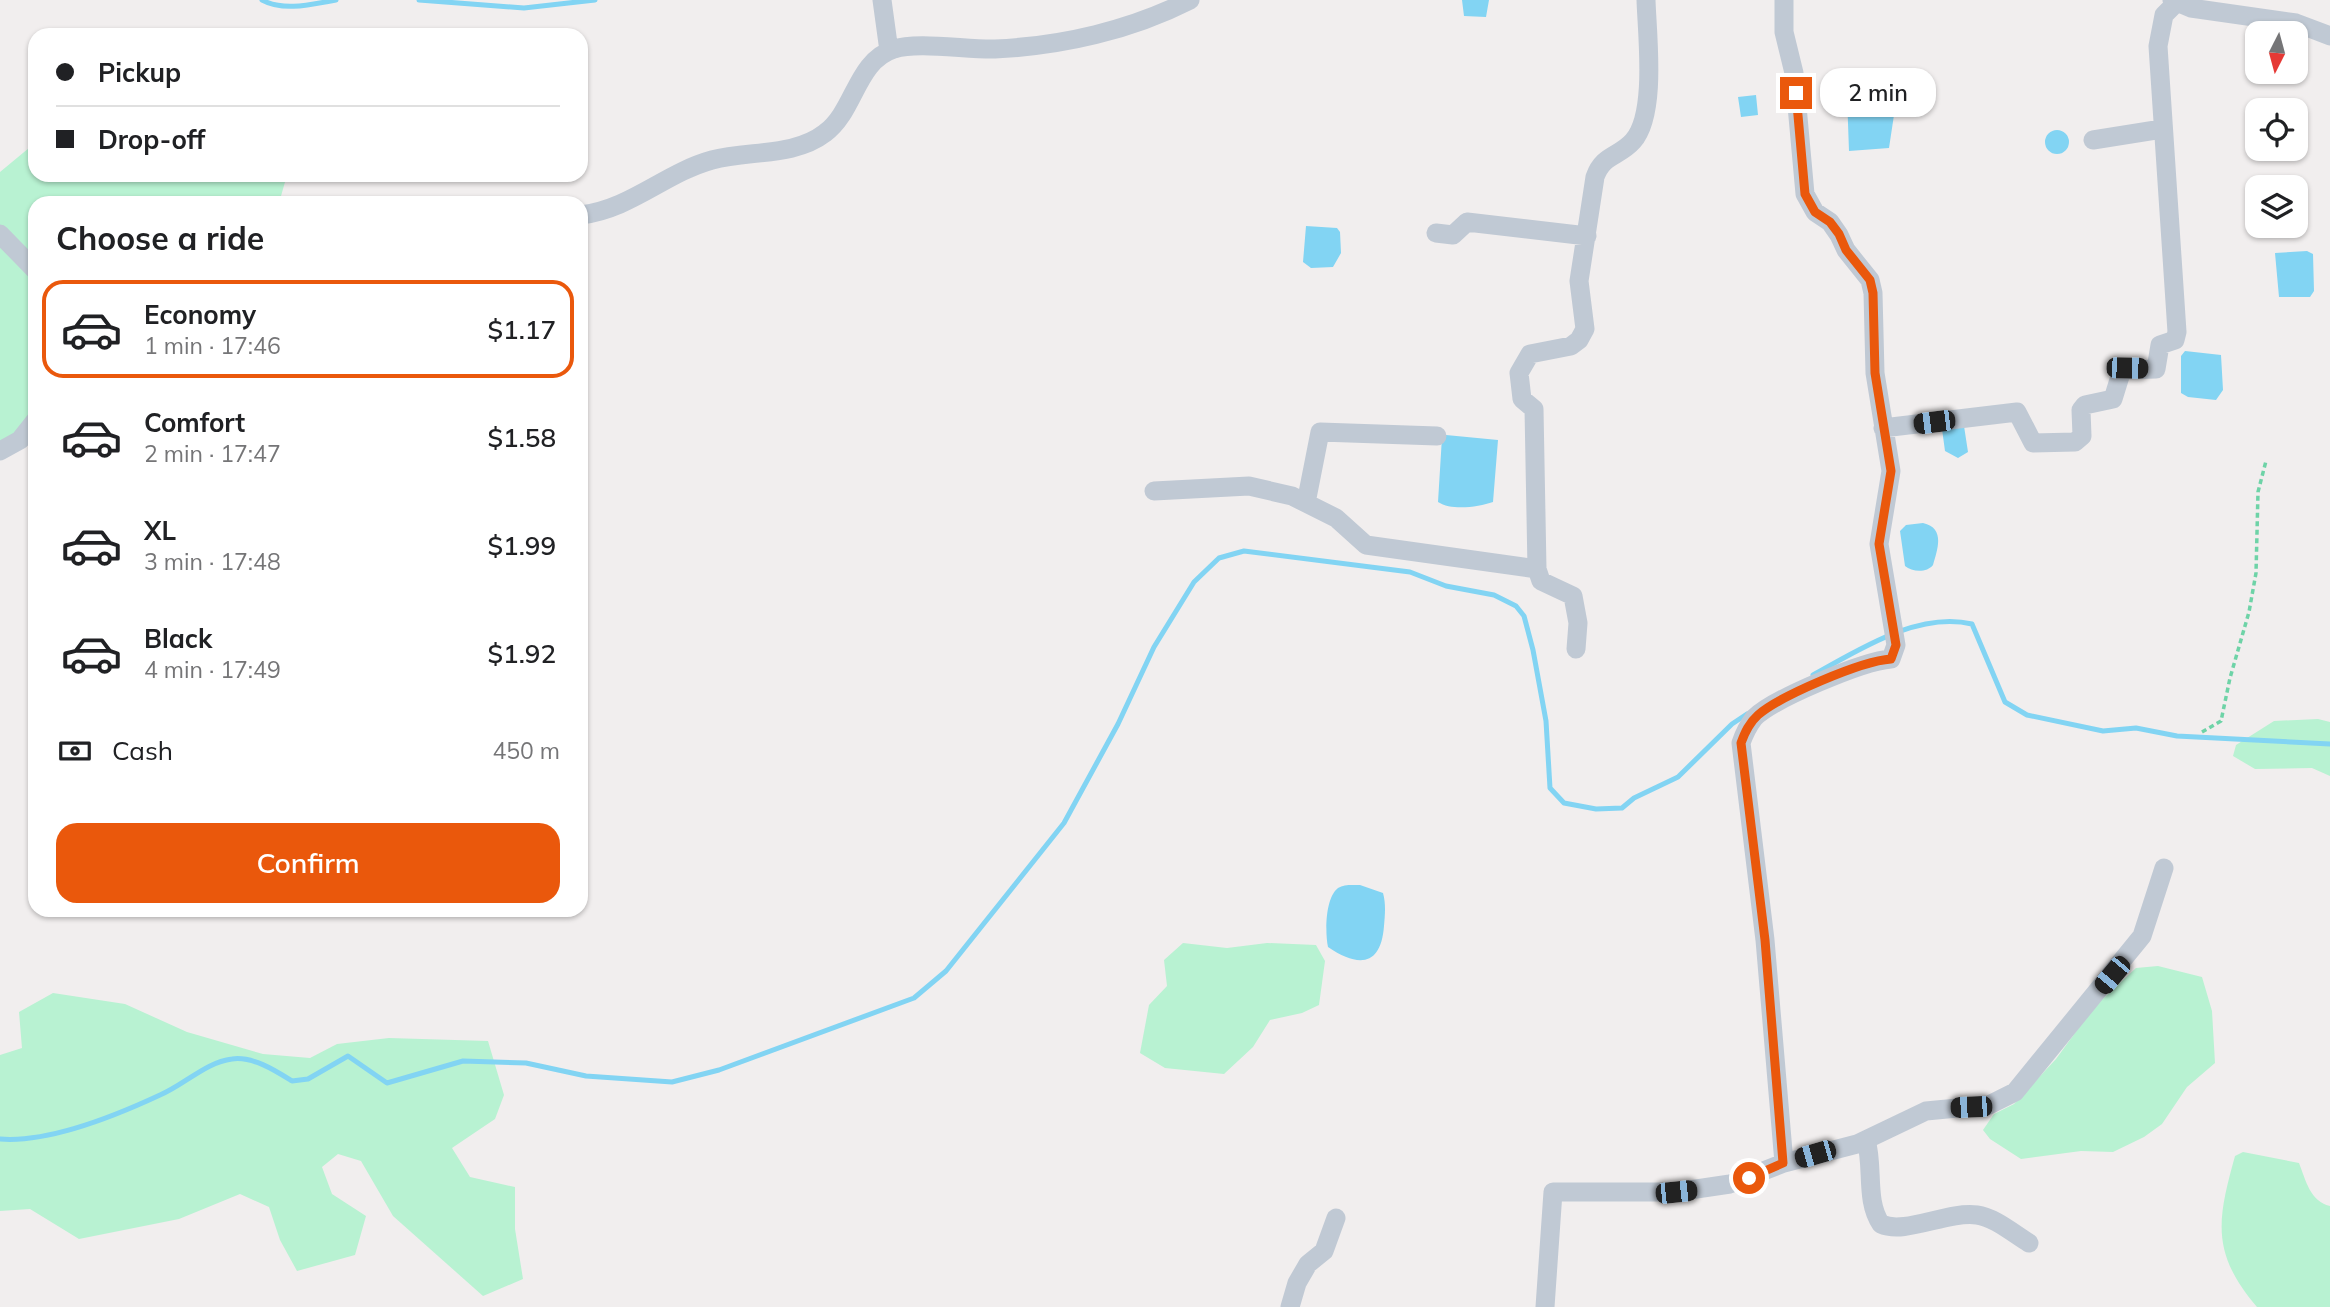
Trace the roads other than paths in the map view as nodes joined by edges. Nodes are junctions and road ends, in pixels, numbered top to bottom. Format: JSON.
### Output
{"nodes":[{"id":1,"x":882,"y":0,"type":"edge"},
{"id":2,"x":1646,"y":0,"type":"edge"},
{"id":3,"x":1784,"y":0,"type":"edge"},
{"id":4,"x":1180,"y":2,"type":"edge"},
{"id":5,"x":2174,"y":2,"type":"edge"},
{"id":6,"x":2330,"y":36,"type":"edge"},
{"id":7,"x":889,"y":51,"type":"junction"},
{"id":8,"x":2162,"y":130,"type":"junction"},
{"id":9,"x":2093,"y":140,"type":"dead end"},
{"id":10,"x":588,"y":213,"type":"edge"},
{"id":11,"x":1437,"y":233,"type":"dead end"},
{"id":12,"x":0,"y":234,"type":"edge"},
{"id":13,"x":1587,"y":236,"type":"junction"},
{"id":14,"x":28,"y":263,"type":"edge"},
{"id":15,"x":1883,"y":428,"type":"junction"},
{"id":16,"x":28,"y":430,"type":"edge"},
{"id":17,"x":1437,"y":436,"type":"dead end"},
{"id":18,"x":0,"y":451,"type":"edge"},
{"id":19,"x":1154,"y":491,"type":"dead end"},
{"id":20,"x":1306,"y":503,"type":"junction"},
{"id":21,"x":1537,"y":569,"type":"junction"},
{"id":22,"x":1576,"y":649,"type":"dead end"},
{"id":23,"x":2164,"y":868,"type":"dead end"},
{"id":24,"x":1866,"y":1140,"type":"junction"},
{"id":25,"x":1783,"y":1163,"type":"junction"},
{"id":26,"x":1336,"y":1218,"type":"dead end"},
{"id":27,"x":2029,"y":1243,"type":"dead end"},
{"id":28,"x":1290,"y":1307,"type":"edge"},
{"id":29,"x":1545,"y":1307,"type":"edge"}],
"edges":[{"from":1,"to":7,"type":"street"},
{"from":2,"to":13,"type":"street"},
{"from":3,"to":15,"type":"street"},
{"from":4,"to":7,"type":"street"},
{"from":5,"to":6,"type":"street"},
{"from":5,"to":8,"type":"street"},
{"from":7,"to":10,"type":"street"},
{"from":8,"to":9,"type":"street"},
{"from":8,"to":15,"type":"street"},
{"from":11,"to":13,"type":"street"},
{"from":12,"to":14,"type":"street"},
{"from":13,"to":21,"type":"street"},
{"from":15,"to":25,"type":"street"},
{"from":16,"to":18,"type":"street"},
{"from":17,"to":20,"type":"street"},
{"from":19,"to":20,"type":"street"},
{"from":20,"to":21,"type":"street"},
{"from":21,"to":22,"type":"street"},
{"from":23,"to":24,"type":"street"},
{"from":24,"to":25,"type":"street"},
{"from":24,"to":27,"type":"street"},
{"from":25,"to":29,"type":"street"},
{"from":26,"to":28,"type":"street"}]}
